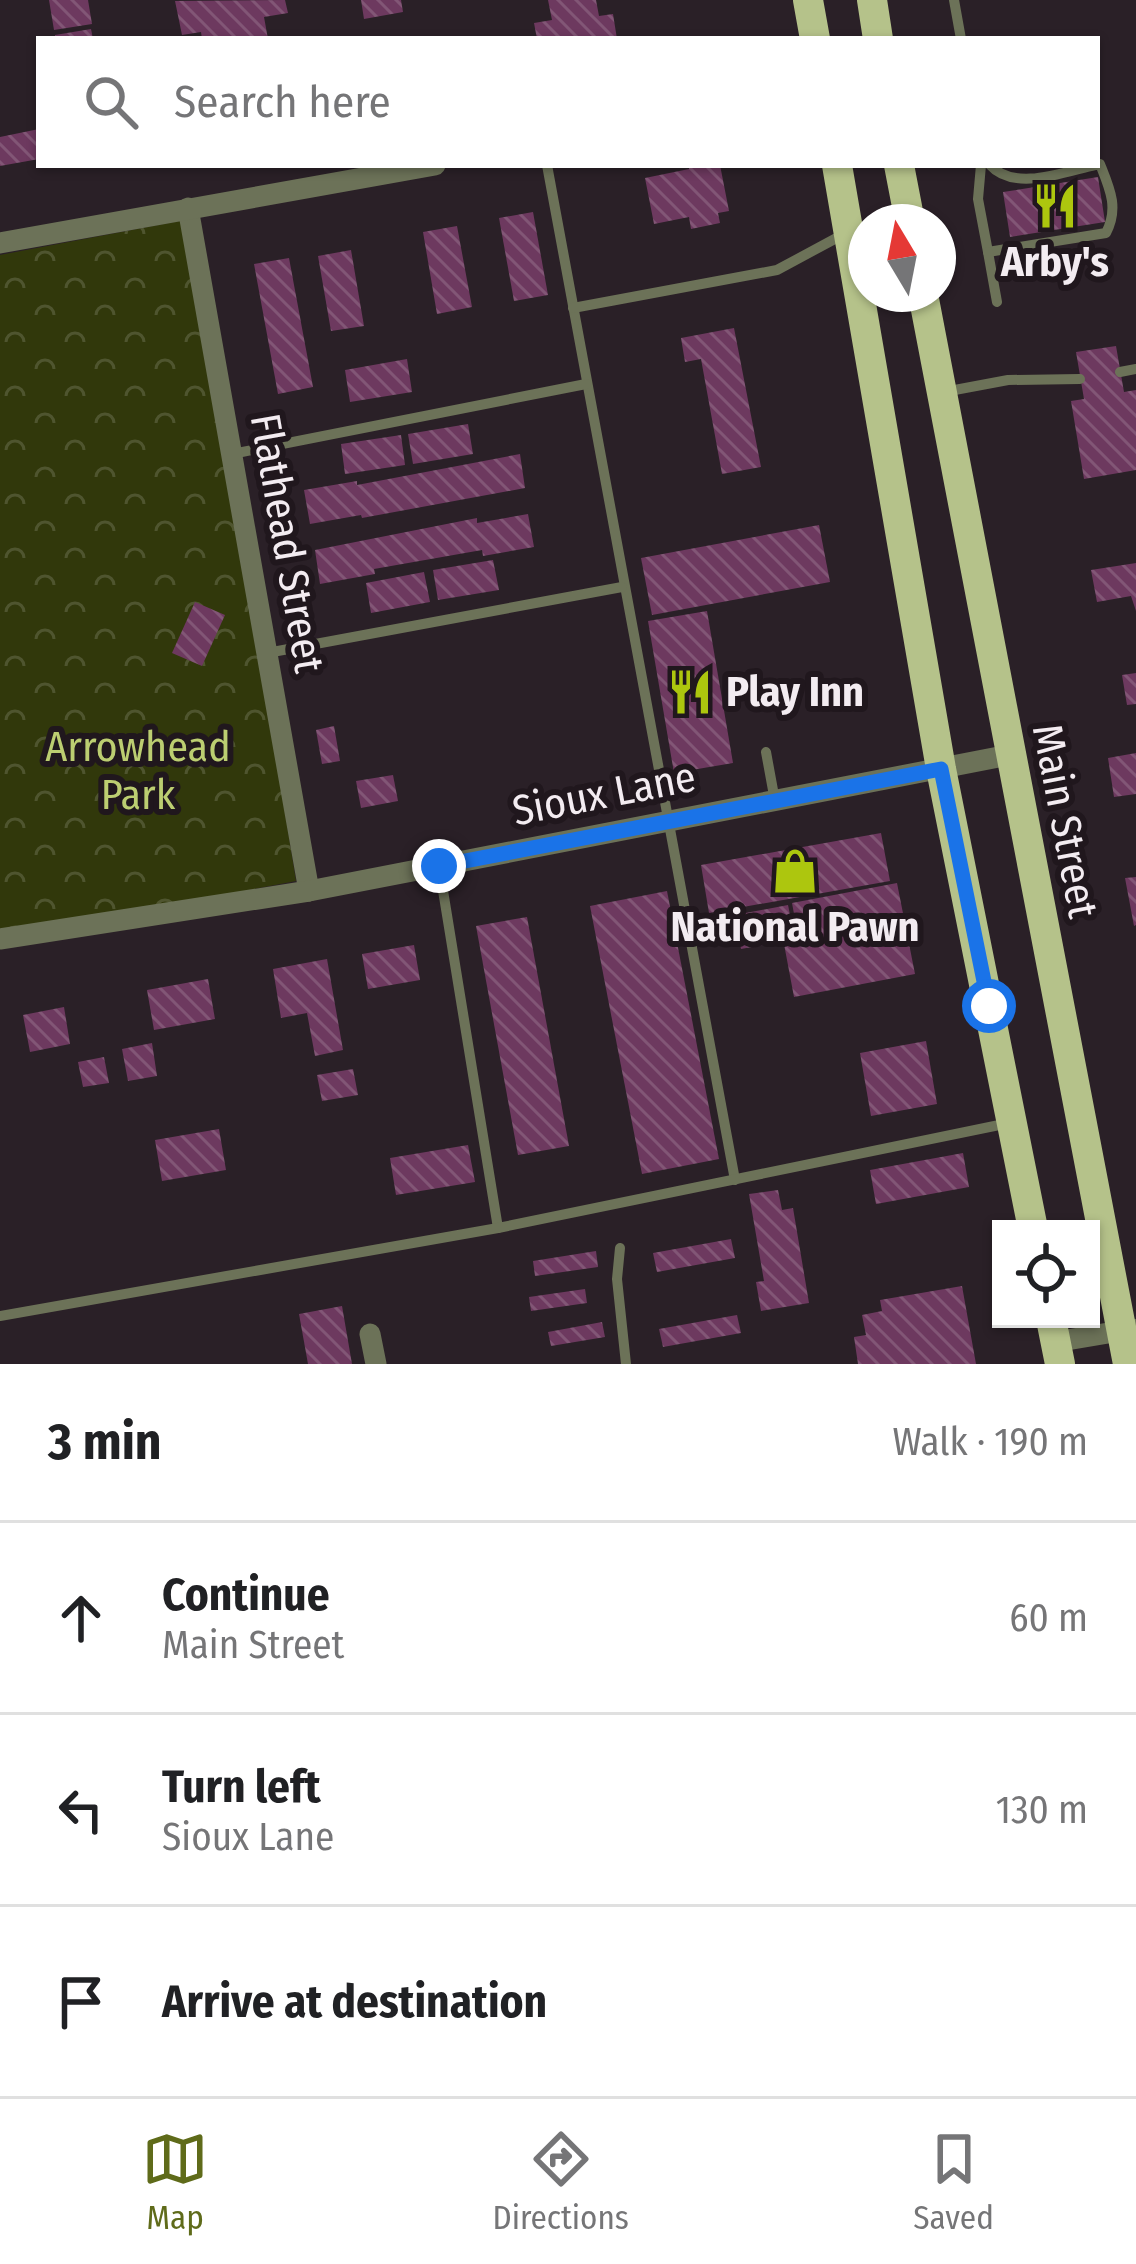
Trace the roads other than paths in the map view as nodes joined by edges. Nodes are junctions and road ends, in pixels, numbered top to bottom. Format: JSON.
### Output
{"nodes":[{"id":1,"x":808,"y":0,"type":"edge"},
{"id":2,"x":872,"y":0,"type":"edge"},
{"id":3,"x":954,"y":0,"type":"edge"},
{"id":4,"x":814,"y":36,"type":"edge"},
{"id":5,"x":878,"y":36,"type":"edge"},
{"id":6,"x":960,"y":36,"type":"edge"},
{"id":7,"x":1100,"y":164,"type":"edge"},
{"id":8,"x":417,"y":168,"type":"edge"},
{"id":9,"x":548,"y":168,"type":"edge"},
{"id":10,"x":838,"y":168,"type":"edge"},
{"id":11,"x":900,"y":168,"type":"edge"},
{"id":12,"x":985,"y":168,"type":"edge"},
{"id":13,"x":990,"y":168,"type":"edge"},
{"id":14,"x":1080,"y":168,"type":"edge"},
{"id":15,"x":907,"y":204,"type":"edge"},
{"id":16,"x":188,"y":208,"type":"junction"},
{"id":17,"x":848,"y":226,"type":"edge"},
{"id":18,"x":848,"y":232,"type":"edge"},
{"id":19,"x":0,"y":243,"type":"edge"},
{"id":20,"x":988,"y":252,"type":"junction"},
{"id":21,"x":997,"y":302,"type":"dead end"},
{"id":22,"x":573,"y":308,"type":"junction"},
{"id":23,"x":863,"y":312,"type":"edge"},
{"id":24,"x":926,"y":312,"type":"edge"},
{"id":25,"x":1136,"y":369,"type":"edge"},
{"id":26,"x":1120,"y":372,"type":"dead end"},
{"id":27,"x":1080,"y":379,"type":"dead end"},
{"id":28,"x":586,"y":383,"type":"junction"},
{"id":29,"x":941,"y":392,"type":"junction"},
{"id":30,"x":232,"y":454,"type":"junction"},
{"id":31,"x":622,"y":587,"type":"junction"},
{"id":32,"x":267,"y":653,"type":"junction"},
{"id":33,"x":766,"y":752,"type":"dead end"},
{"id":34,"x":1009,"y":755,"type":"junction"},
{"id":35,"x":941,"y":769,"type":"junction"},
{"id":36,"x":775,"y":801,"type":"junction"},
{"id":37,"x":668,"y":822,"type":"junction"},
{"id":38,"x":439,"y":866,"type":"junction"},
{"id":39,"x":309,"y":891,"type":"junction"},
{"id":40,"x":0,"y":939,"type":"edge"},
{"id":41,"x":1012,"y":1123,"type":"junction"},
{"id":42,"x":735,"y":1180,"type":"junction"},
{"id":43,"x":1031,"y":1220,"type":"edge"},
{"id":44,"x":498,"y":1228,"type":"junction"},
{"id":45,"x":620,"y":1248,"type":"dead end"},
{"id":46,"x":0,"y":1316,"type":"edge"},
{"id":47,"x":1129,"y":1329,"type":"edge"},
{"id":48,"x":370,"y":1334,"type":"dead end"},
{"id":49,"x":1055,"y":1342,"type":"edge"},
{"id":50,"x":376,"y":1364,"type":"edge"},
{"id":51,"x":626,"y":1364,"type":"edge"},
{"id":52,"x":1128,"y":1364,"type":"edge"}],
"edges":[{"from":1,"to":4,"type":"main road"},
{"from":2,"to":5,"type":"main road"},
{"from":3,"to":6,"type":"lane"},
{"from":7,"to":20,"type":"lane"},
{"from":8,"to":16,"type":"street"},
{"from":9,"to":22,"type":"lane"},
{"from":10,"to":17,"type":"main road"},
{"from":11,"to":15,"type":"main road"},
{"from":12,"to":20,"type":"lane"},
{"from":13,"to":14,"type":"lane"},
{"from":16,"to":19,"type":"street"},
{"from":16,"to":30,"type":"street","name":"Flathead Street"},
{"from":18,"to":22,"type":"lane"},
{"from":20,"to":21,"type":"lane"},
{"from":22,"to":28,"type":"lane"},
{"from":23,"to":35,"type":"main road"},
{"from":24,"to":29,"type":"main road","name":"Main Street"},
{"from":25,"to":26,"type":"lane"},
{"from":27,"to":29,"type":"lane"},
{"from":28,"to":30,"type":"lane"},
{"from":28,"to":31,"type":"lane"},
{"from":29,"to":34,"type":"main road","name":"Main Street"},
{"from":30,"to":32,"type":"street","name":"Flathead Street"},
{"from":31,"to":32,"type":"lane"},
{"from":31,"to":37,"type":"lane"},
{"from":32,"to":39,"type":"street","name":"Flathead Street"},
{"from":33,"to":36,"type":"lane"},
{"from":34,"to":35,"type":"street","name":"Sioux Lane"},
{"from":34,"to":47,"type":"main road","name":"Main Street"},
{"from":35,"to":36,"type":"street","name":"Sioux Lane"},
{"from":35,"to":41,"type":"main road"},
{"from":36,"to":37,"type":"street","name":"Sioux Lane"},
{"from":37,"to":38,"type":"street","name":"Sioux Lane"},
{"from":37,"to":42,"type":"lane"},
{"from":38,"to":39,"type":"street","name":"Sioux Lane"},
{"from":38,"to":44,"type":"lane"},
{"from":39,"to":40,"type":"street","name":"Sioux Lane"},
{"from":41,"to":42,"type":"lane"},
{"from":41,"to":43,"type":"main road"},
{"from":42,"to":44,"type":"lane"},
{"from":44,"to":46,"type":"lane"},
{"from":45,"to":51,"type":"lane"},
{"from":47,"to":49,"type":"street"},
{"from":47,"to":52,"type":"main road","name":"Main Street"},
{"from":48,"to":50,"type":"street"}]}
